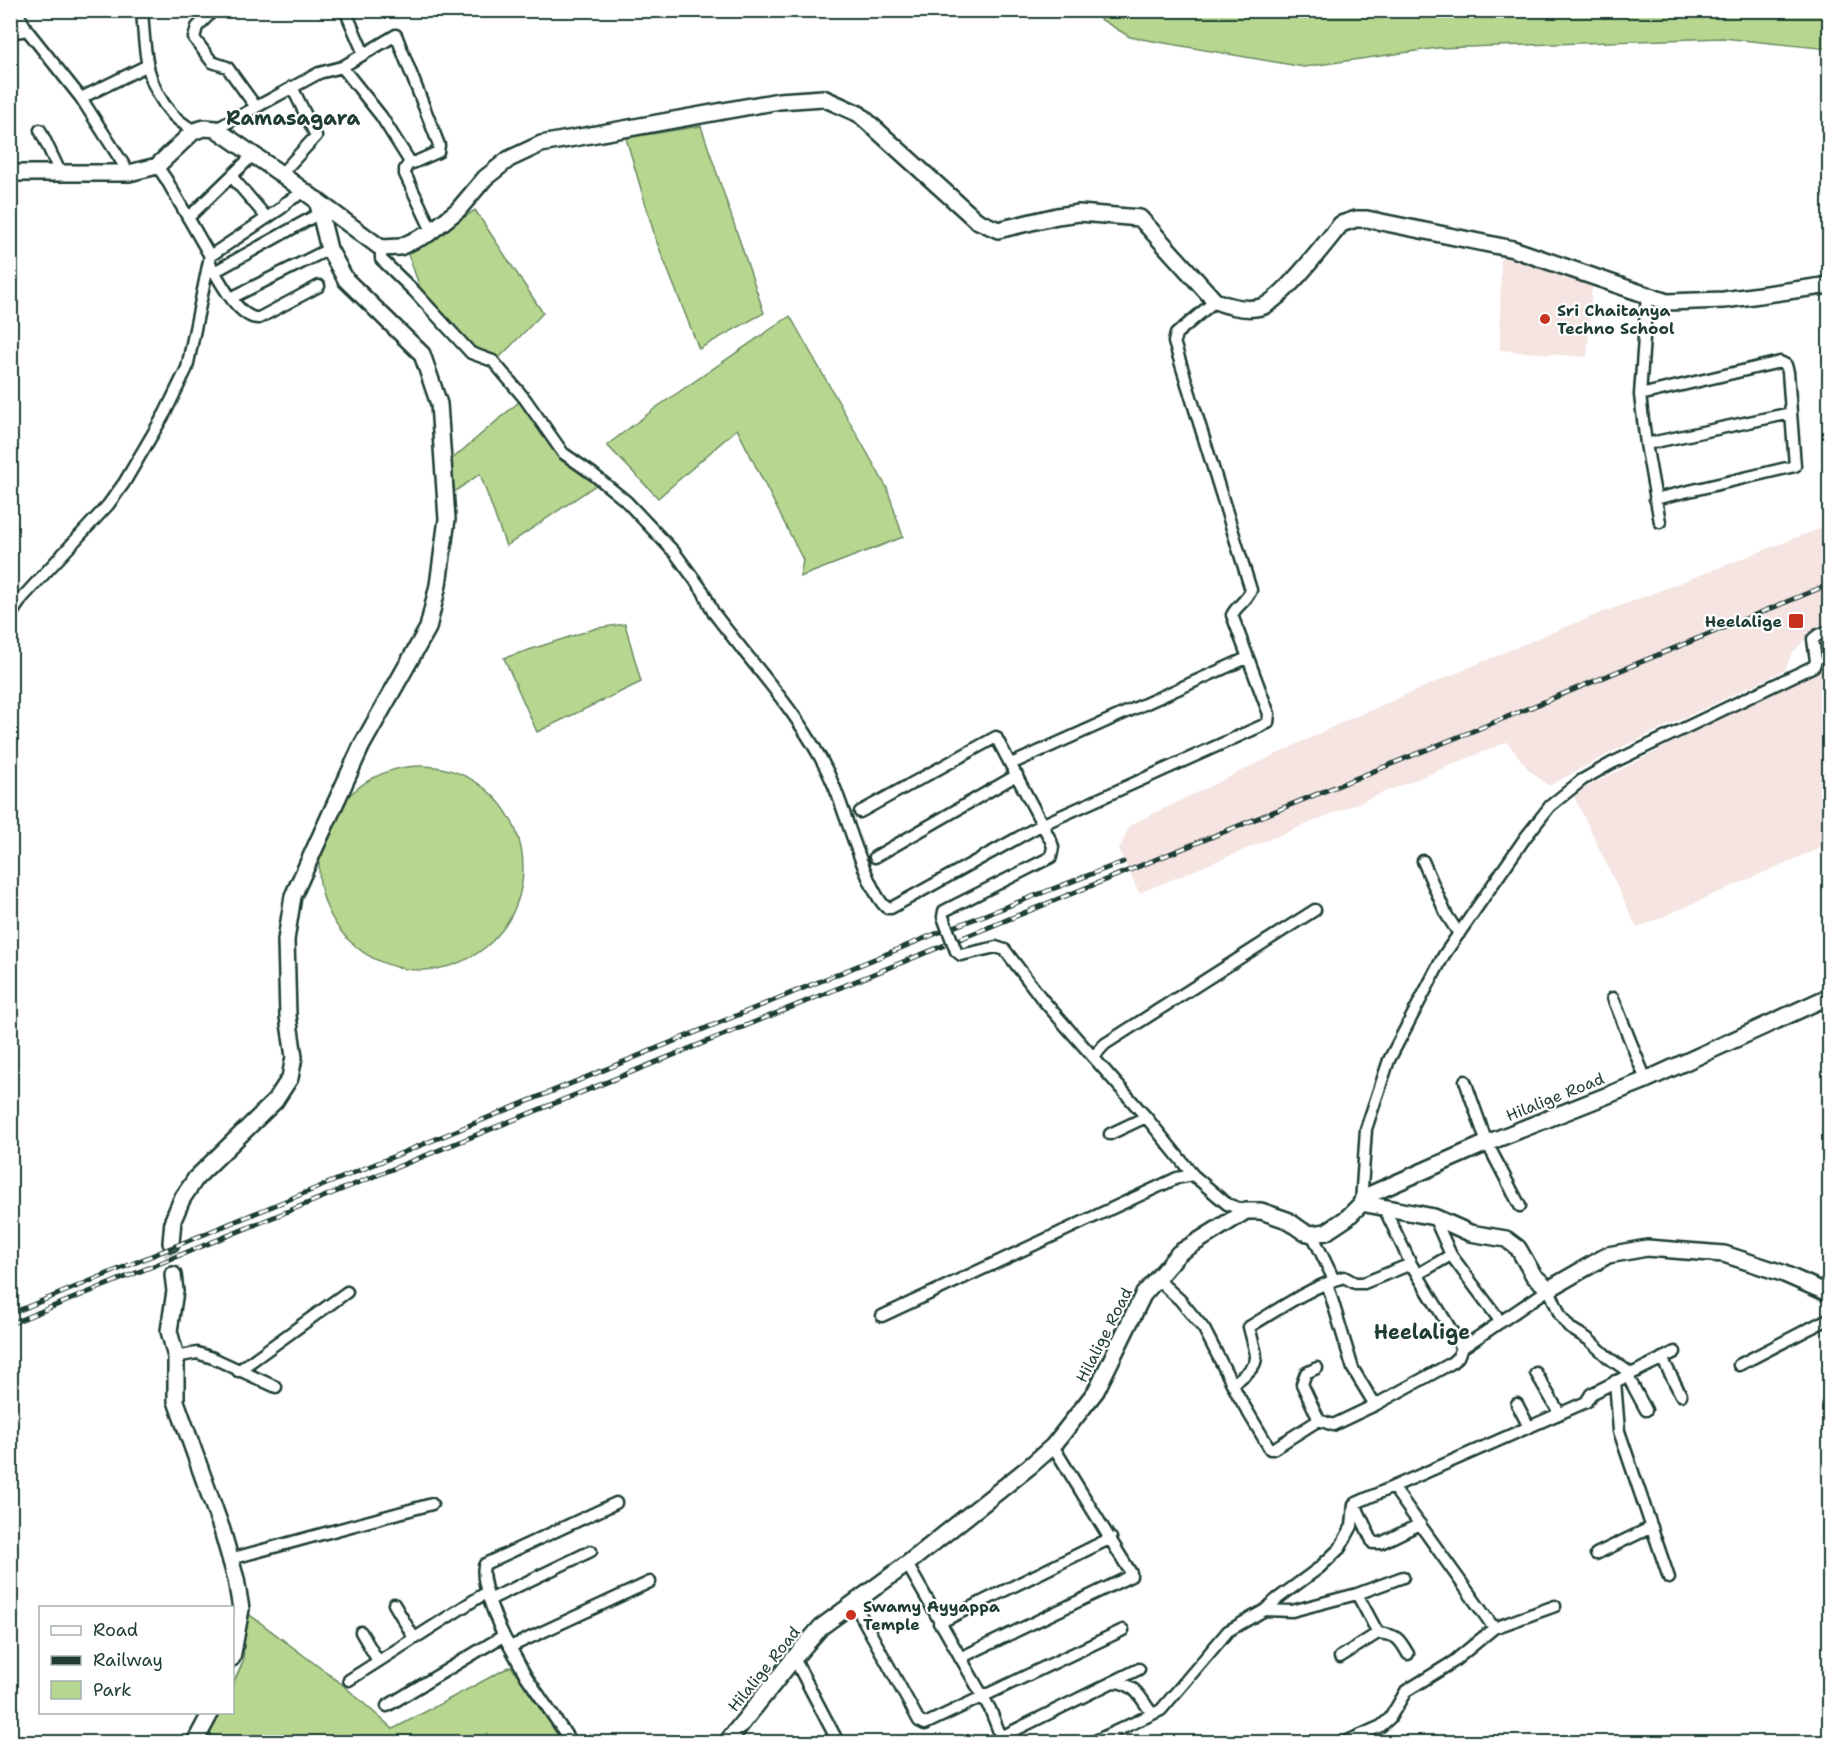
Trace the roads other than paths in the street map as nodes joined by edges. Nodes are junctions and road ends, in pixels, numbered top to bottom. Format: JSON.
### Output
{"nodes":[{"id":1,"x":16,"y":10,"type":"edge"},
{"id":2,"x":142,"y":10,"type":"edge"},
{"id":3,"x":345,"y":10,"type":"edge"},
{"id":4,"x":210,"y":12,"type":"edge"},
{"id":5,"x":27,"y":30,"type":"junction"},
{"id":6,"x":10,"y":33,"type":"edge"},
{"id":7,"x":364,"y":54,"type":"junction"},
{"id":8,"x":146,"y":66,"type":"junction"},
{"id":9,"x":342,"y":67,"type":"junction"},
{"id":10,"x":292,"y":87,"type":"junction"},
{"id":11,"x":81,"y":98,"type":"junction"},
{"id":12,"x":256,"y":107,"type":"junction"},
{"id":13,"x":216,"y":129,"type":"junction"},
{"id":14,"x":40,"y":130,"type":"dead end"},
{"id":15,"x":194,"y":131,"type":"junction"},
{"id":16,"x":253,"y":155,"type":"junction"},
{"id":17,"x":410,"y":162,"type":"junction"},
{"id":18,"x":157,"y":166,"type":"junction"},
{"id":19,"x":60,"y":172,"type":"junction"},
{"id":20,"x":10,"y":173,"type":"edge"},
{"id":21,"x":129,"y":173,"type":"junction"},
{"id":22,"x":282,"y":174,"type":"junction"},
{"id":23,"x":232,"y":177,"type":"junction"},
{"id":24,"x":314,"y":202,"type":"junction"},
{"id":25,"x":188,"y":218,"type":"junction"},
{"id":26,"x":267,"y":218,"type":"junction"},
{"id":27,"x":432,"y":231,"type":"junction"},
{"id":28,"x":381,"y":248,"type":"junction"},
{"id":29,"x":329,"y":249,"type":"junction"},
{"id":30,"x":211,"y":264,"type":"junction"},
{"id":31,"x":1830,"y":285,"type":"edge"},
{"id":32,"x":319,"y":286,"type":"dead end"},
{"id":33,"x":1647,"y":294,"type":"junction"},
{"id":34,"x":231,"y":298,"type":"junction"},
{"id":35,"x":1215,"y":301,"type":"junction"},
{"id":36,"x":1640,"y":395,"type":"junction"},
{"id":37,"x":1791,"y":413,"type":"junction"},
{"id":38,"x":1646,"y":444,"type":"junction"},
{"id":39,"x":1655,"y":500,"type":"junction"},
{"id":40,"x":1660,"y":522,"type":"dead end"},
{"id":41,"x":10,"y":616,"type":"edge"},
{"id":42,"x":1830,"y":631,"type":"edge"},
{"id":43,"x":1247,"y":658,"type":"junction"},
{"id":44,"x":1011,"y":764,"type":"junction"},
{"id":45,"x":1017,"y":775,"type":"junction"},
{"id":46,"x":860,"y":812,"type":"dead end"},
{"id":47,"x":1041,"y":825,"type":"junction"},
{"id":48,"x":875,"y":857,"type":"dead end"},
{"id":49,"x":1423,"y":861,"type":"dead end"},
{"id":50,"x":1315,"y":910,"type":"dead end"},
{"id":51,"x":1459,"y":934,"type":"junction"},
{"id":52,"x":1830,"y":996,"type":"edge"},
{"id":53,"x":1612,"y":998,"type":"dead end"},
{"id":54,"x":1093,"y":1057,"type":"junction"},
{"id":55,"x":1646,"y":1080,"type":"junction"},
{"id":56,"x":1465,"y":1081,"type":"dead end"},
{"id":57,"x":1146,"y":1117,"type":"junction"},
{"id":58,"x":1110,"y":1134,"type":"dead end"},
{"id":59,"x":1487,"y":1143,"type":"junction"},
{"id":60,"x":1193,"y":1175,"type":"junction"},
{"id":61,"x":1361,"y":1203,"type":"junction"},
{"id":62,"x":1520,"y":1206,"type":"dead end"},
{"id":63,"x":1384,"y":1208,"type":"junction"},
{"id":64,"x":1246,"y":1211,"type":"junction"},
{"id":65,"x":1434,"y":1217,"type":"junction"},
{"id":66,"x":1312,"y":1234,"type":"junction"},
{"id":67,"x":171,"y":1243,"type":"tunnel mouth"},
{"id":68,"x":1451,"y":1256,"type":"junction"},
{"id":69,"x":1411,"y":1264,"type":"junction"},
{"id":70,"x":1418,"y":1274,"type":"junction"},
{"id":71,"x":173,"y":1275,"type":"tunnel mouth"},
{"id":72,"x":1157,"y":1279,"type":"junction"},
{"id":73,"x":1331,"y":1282,"type":"junction"},
{"id":74,"x":1550,"y":1289,"type":"junction"},
{"id":75,"x":347,"y":1292,"type":"dead end"},
{"id":76,"x":1830,"y":1294,"type":"edge"},
{"id":77,"x":882,"y":1316,"type":"dead end"},
{"id":78,"x":1830,"y":1318,"type":"edge"},
{"id":79,"x":1501,"y":1322,"type":"junction"},
{"id":80,"x":1462,"y":1348,"type":"junction"},
{"id":81,"x":1676,"y":1352,"type":"dead end"},
{"id":82,"x":176,"y":1357,"type":"junction"},
{"id":83,"x":1662,"y":1358,"type":"junction"},
{"id":84,"x":1739,"y":1365,"type":"dead end"},
{"id":85,"x":1317,"y":1368,"type":"dead end"},
{"id":86,"x":238,"y":1371,"type":"junction"},
{"id":87,"x":1536,"y":1373,"type":"dead end"},
{"id":88,"x":1629,"y":1374,"type":"junction"},
{"id":89,"x":1615,"y":1381,"type":"junction"},
{"id":90,"x":1233,"y":1384,"type":"junction"},
{"id":91,"x":276,"y":1388,"type":"dead end"},
{"id":92,"x":1681,"y":1395,"type":"dead end"},
{"id":93,"x":1517,"y":1404,"type":"dead end"},
{"id":94,"x":1375,"y":1405,"type":"junction"},
{"id":95,"x":1646,"y":1410,"type":"dead end"},
{"id":96,"x":1557,"y":1415,"type":"junction"},
{"id":97,"x":1319,"y":1420,"type":"junction"},
{"id":98,"x":1529,"y":1427,"type":"junction"},
{"id":99,"x":1053,"y":1446,"type":"junction"},
{"id":100,"x":1393,"y":1487,"type":"junction"},
{"id":101,"x":616,"y":1503,"type":"dead end"},
{"id":102,"x":432,"y":1504,"type":"dead end"},
{"id":103,"x":1354,"y":1504,"type":"junction"},
{"id":104,"x":1420,"y":1524,"type":"junction"},
{"id":105,"x":1652,"y":1527,"type":"junction"},
{"id":106,"x":1111,"y":1538,"type":"junction"},
{"id":107,"x":591,"y":1551,"type":"dead end"},
{"id":108,"x":1596,"y":1554,"type":"dead end"},
{"id":109,"x":230,"y":1559,"type":"junction"},
{"id":110,"x":907,"y":1564,"type":"junction"},
{"id":111,"x":1403,"y":1577,"type":"dead end"},
{"id":112,"x":1669,"y":1578,"type":"dead end"},
{"id":113,"x":650,"y":1582,"type":"dead end"},
{"id":114,"x":1357,"y":1594,"type":"junction"},
{"id":115,"x":488,"y":1596,"type":"junction"},
{"id":116,"x":854,"y":1603,"type":"junction"},
{"id":117,"x":394,"y":1604,"type":"dead end"},
{"id":118,"x":1555,"y":1606,"type":"dead end"},
{"id":119,"x":1265,"y":1610,"type":"junction"},
{"id":120,"x":939,"y":1623,"type":"junction"},
{"id":121,"x":1494,"y":1628,"type":"junction"},
{"id":122,"x":1123,"y":1630,"type":"dead end"},
{"id":123,"x":361,"y":1632,"type":"dead end"},
{"id":124,"x":1378,"y":1633,"type":"junction"},
{"id":125,"x":503,"y":1636,"type":"junction"},
{"id":126,"x":414,"y":1638,"type":"junction"},
{"id":127,"x":234,"y":1647,"type":"edge"},
{"id":128,"x":510,"y":1647,"type":"junction"},
{"id":129,"x":1408,"y":1654,"type":"dead end"},
{"id":130,"x":1340,"y":1657,"type":"dead end"},
{"id":131,"x":794,"y":1658,"type":"junction"},
{"id":132,"x":960,"y":1659,"type":"junction"},
{"id":133,"x":378,"y":1661,"type":"junction"},
{"id":134,"x":1139,"y":1669,"type":"dead end"},
{"id":135,"x":348,"y":1680,"type":"dead end"},
{"id":136,"x":1114,"y":1682,"type":"junction"},
{"id":137,"x":983,"y":1697,"type":"junction"},
{"id":138,"x":387,"y":1706,"type":"dead end"},
{"id":139,"x":210,"y":1714,"type":"edge"},
{"id":140,"x":1152,"y":1714,"type":"junction"},
{"id":141,"x":998,"y":1741,"type":"edge"},
{"id":142,"x":195,"y":1743,"type":"edge"},
{"id":143,"x":571,"y":1743,"type":"edge"},
{"id":144,"x":727,"y":1743,"type":"edge"},
{"id":145,"x":838,"y":1743,"type":"edge"},
{"id":146,"x":1093,"y":1743,"type":"edge"},
{"id":147,"x":1345,"y":1743,"type":"edge"}],
"edges":[{"from":1,"to":5,"type":"street"},
{"from":2,"to":8,"type":"street"},
{"from":3,"to":7,"type":"street"},
{"from":4,"to":12,"type":"street"},
{"from":5,"to":6,"type":"street"},
{"from":5,"to":11,"type":"street"},
{"from":7,"to":9,"type":"street"},
{"from":7,"to":17,"type":"street"},
{"from":8,"to":11,"type":"street"},
{"from":8,"to":15,"type":"street"},
{"from":9,"to":10,"type":"street"},
{"from":9,"to":17,"type":"street"},
{"from":10,"to":12,"type":"street"},
{"from":10,"to":22,"type":"street"},
{"from":11,"to":21,"type":"street"},
{"from":12,"to":13,"type":"street"},
{"from":13,"to":15,"type":"street"},
{"from":13,"to":16,"type":"street"},
{"from":14,"to":19,"type":"street"},
{"from":15,"to":18,"type":"street"},
{"from":16,"to":22,"type":"street"},
{"from":16,"to":23,"type":"street"},
{"from":17,"to":27,"type":"street"},
{"from":18,"to":21,"type":"street"},
{"from":18,"to":25,"type":"street"},
{"from":19,"to":20,"type":"street"},
{"from":19,"to":21,"type":"street"},
{"from":22,"to":24,"type":"street"},
{"from":23,"to":25,"type":"street"},
{"from":23,"to":26,"type":"street"},
{"from":24,"to":26,"type":"street"},
{"from":24,"to":28,"type":"street"},
{"from":24,"to":29,"type":"street"},
{"from":24,"to":30,"type":"street"},
{"from":25,"to":30,"type":"street"},
{"from":26,"to":30,"type":"street"},
{"from":27,"to":28,"type":"street"},
{"from":27,"to":35,"type":"street"},
{"from":28,"to":47,"type":"street"},
{"from":29,"to":34,"type":"street"},
{"from":29,"to":67,"type":"street"},
{"from":30,"to":34,"type":"street"},
{"from":30,"to":41,"type":"street"},
{"from":31,"to":33,"type":"street"},
{"from":32,"to":34,"type":"street"},
{"from":33,"to":35,"type":"street"},
{"from":33,"to":36,"type":"street"},
{"from":35,"to":43,"type":"street"},
{"from":36,"to":37,"type":"street"},
{"from":36,"to":38,"type":"street"},
{"from":37,"to":38,"type":"street"},
{"from":37,"to":39,"type":"street"},
{"from":38,"to":39,"type":"street"},
{"from":39,"to":40,"type":"street"},
{"from":42,"to":51,"type":"street"},
{"from":43,"to":44,"type":"street"},
{"from":43,"to":47,"type":"street"},
{"from":44,"to":45,"type":"street"},
{"from":44,"to":46,"type":"street"},
{"from":45,"to":47,"type":"street"},
{"from":45,"to":48,"type":"street"},
{"from":47,"to":54,"type":"street","bridge":true},
{"from":49,"to":51,"type":"street"},
{"from":50,"to":54,"type":"street"},
{"from":51,"to":61,"type":"street"},
{"from":52,"to":55,"type":"street","name":"Hilalige Road"},
{"from":53,"to":55,"type":"street"},
{"from":54,"to":57,"type":"street"},
{"from":55,"to":59,"type":"street","name":"Hilalige Road"},
{"from":56,"to":59,"type":"street"},
{"from":57,"to":58,"type":"street"},
{"from":57,"to":60,"type":"street"},
{"from":59,"to":61,"type":"street","name":"Hilalige Road"},
{"from":59,"to":62,"type":"street"},
{"from":60,"to":64,"type":"street"},
{"from":60,"to":77,"type":"street"},
{"from":61,"to":63,"type":"street"},
{"from":61,"to":66,"type":"street","name":"Hilalige Road"},
{"from":63,"to":65,"type":"street"},
{"from":63,"to":69,"type":"street"},
{"from":64,"to":66,"type":"street"},
{"from":64,"to":72,"type":"street","name":"Hilalige Road"},
{"from":65,"to":68,"type":"street"},
{"from":65,"to":74,"type":"street"},
{"from":66,"to":73,"type":"street"},
{"from":68,"to":70,"type":"street"},
{"from":68,"to":79,"type":"street"},
{"from":69,"to":70,"type":"street"},
{"from":69,"to":73,"type":"street"},
{"from":70,"to":80,"type":"street"},
{"from":71,"to":82,"type":"street"},
{"from":72,"to":90,"type":"street"},
{"from":72,"to":99,"type":"street","name":"Hilalige Road"},
{"from":73,"to":90,"type":"street"},
{"from":73,"to":94,"type":"street"},
{"from":74,"to":76,"type":"street"},
{"from":74,"to":79,"type":"street"},
{"from":74,"to":88,"type":"street"},
{"from":75,"to":86,"type":"street"},
{"from":78,"to":84,"type":"street"},
{"from":79,"to":80,"type":"street"},
{"from":80,"to":94,"type":"street"},
{"from":81,"to":83,"type":"street"},
{"from":82,"to":86,"type":"street"},
{"from":82,"to":109,"type":"street"},
{"from":83,"to":88,"type":"street"},
{"from":83,"to":92,"type":"street"},
{"from":85,"to":97,"type":"street"},
{"from":86,"to":91,"type":"street"},
{"from":87,"to":96,"type":"street"},
{"from":88,"to":89,"type":"street"},
{"from":88,"to":95,"type":"street"},
{"from":89,"to":96,"type":"street"},
{"from":89,"to":105,"type":"street"},
{"from":90,"to":97,"type":"street"},
{"from":93,"to":98,"type":"street"},
{"from":94,"to":97,"type":"street"},
{"from":96,"to":98,"type":"street"},
{"from":98,"to":100,"type":"street"},
{"from":99,"to":106,"type":"street"},
{"from":99,"to":110,"type":"street","name":"Hilalige Road"},
{"from":100,"to":103,"type":"street"},
{"from":100,"to":104,"type":"street"},
{"from":101,"to":115,"type":"street"},
{"from":102,"to":109,"type":"street"},
{"from":103,"to":104,"type":"street"},
{"from":103,"to":119,"type":"street"},
{"from":104,"to":121,"type":"street"},
{"from":105,"to":108,"type":"street"},
{"from":105,"to":112,"type":"street"},
{"from":106,"to":120,"type":"street"},
{"from":106,"to":132,"type":"street"},
{"from":107,"to":115,"type":"street"},
{"from":109,"to":127,"type":"street"},
{"from":110,"to":116,"type":"street","name":"Hilalige Road"},
{"from":110,"to":120,"type":"street"},
{"from":111,"to":114,"type":"street"},
{"from":113,"to":128,"type":"street"},
{"from":114,"to":119,"type":"street"},
{"from":114,"to":124,"type":"street"},
{"from":115,"to":125,"type":"street"},
{"from":115,"to":126,"type":"street"},
{"from":116,"to":131,"type":"street","name":"Hilalige Road"},
{"from":116,"to":137,"type":"street"},
{"from":117,"to":126,"type":"street"},
{"from":118,"to":121,"type":"street"},
{"from":119,"to":140,"type":"street"},
{"from":120,"to":132,"type":"street"},
{"from":121,"to":147,"type":"street"},
{"from":122,"to":137,"type":"street"},
{"from":123,"to":133,"type":"street"},
{"from":124,"to":129,"type":"street"},
{"from":124,"to":130,"type":"street"},
{"from":125,"to":128,"type":"street"},
{"from":125,"to":138,"type":"street"},
{"from":126,"to":133,"type":"street"},
{"from":128,"to":143,"type":"street"},
{"from":131,"to":144,"type":"street","name":"Hilalige Road"},
{"from":131,"to":145,"type":"street"},
{"from":132,"to":137,"type":"street"},
{"from":133,"to":135,"type":"street"},
{"from":134,"to":136,"type":"street"},
{"from":136,"to":140,"type":"street"},
{"from":136,"to":141,"type":"street"},
{"from":137,"to":141,"type":"street"},
{"from":139,"to":142,"type":"street"},
{"from":140,"to":146,"type":"street"}]}
